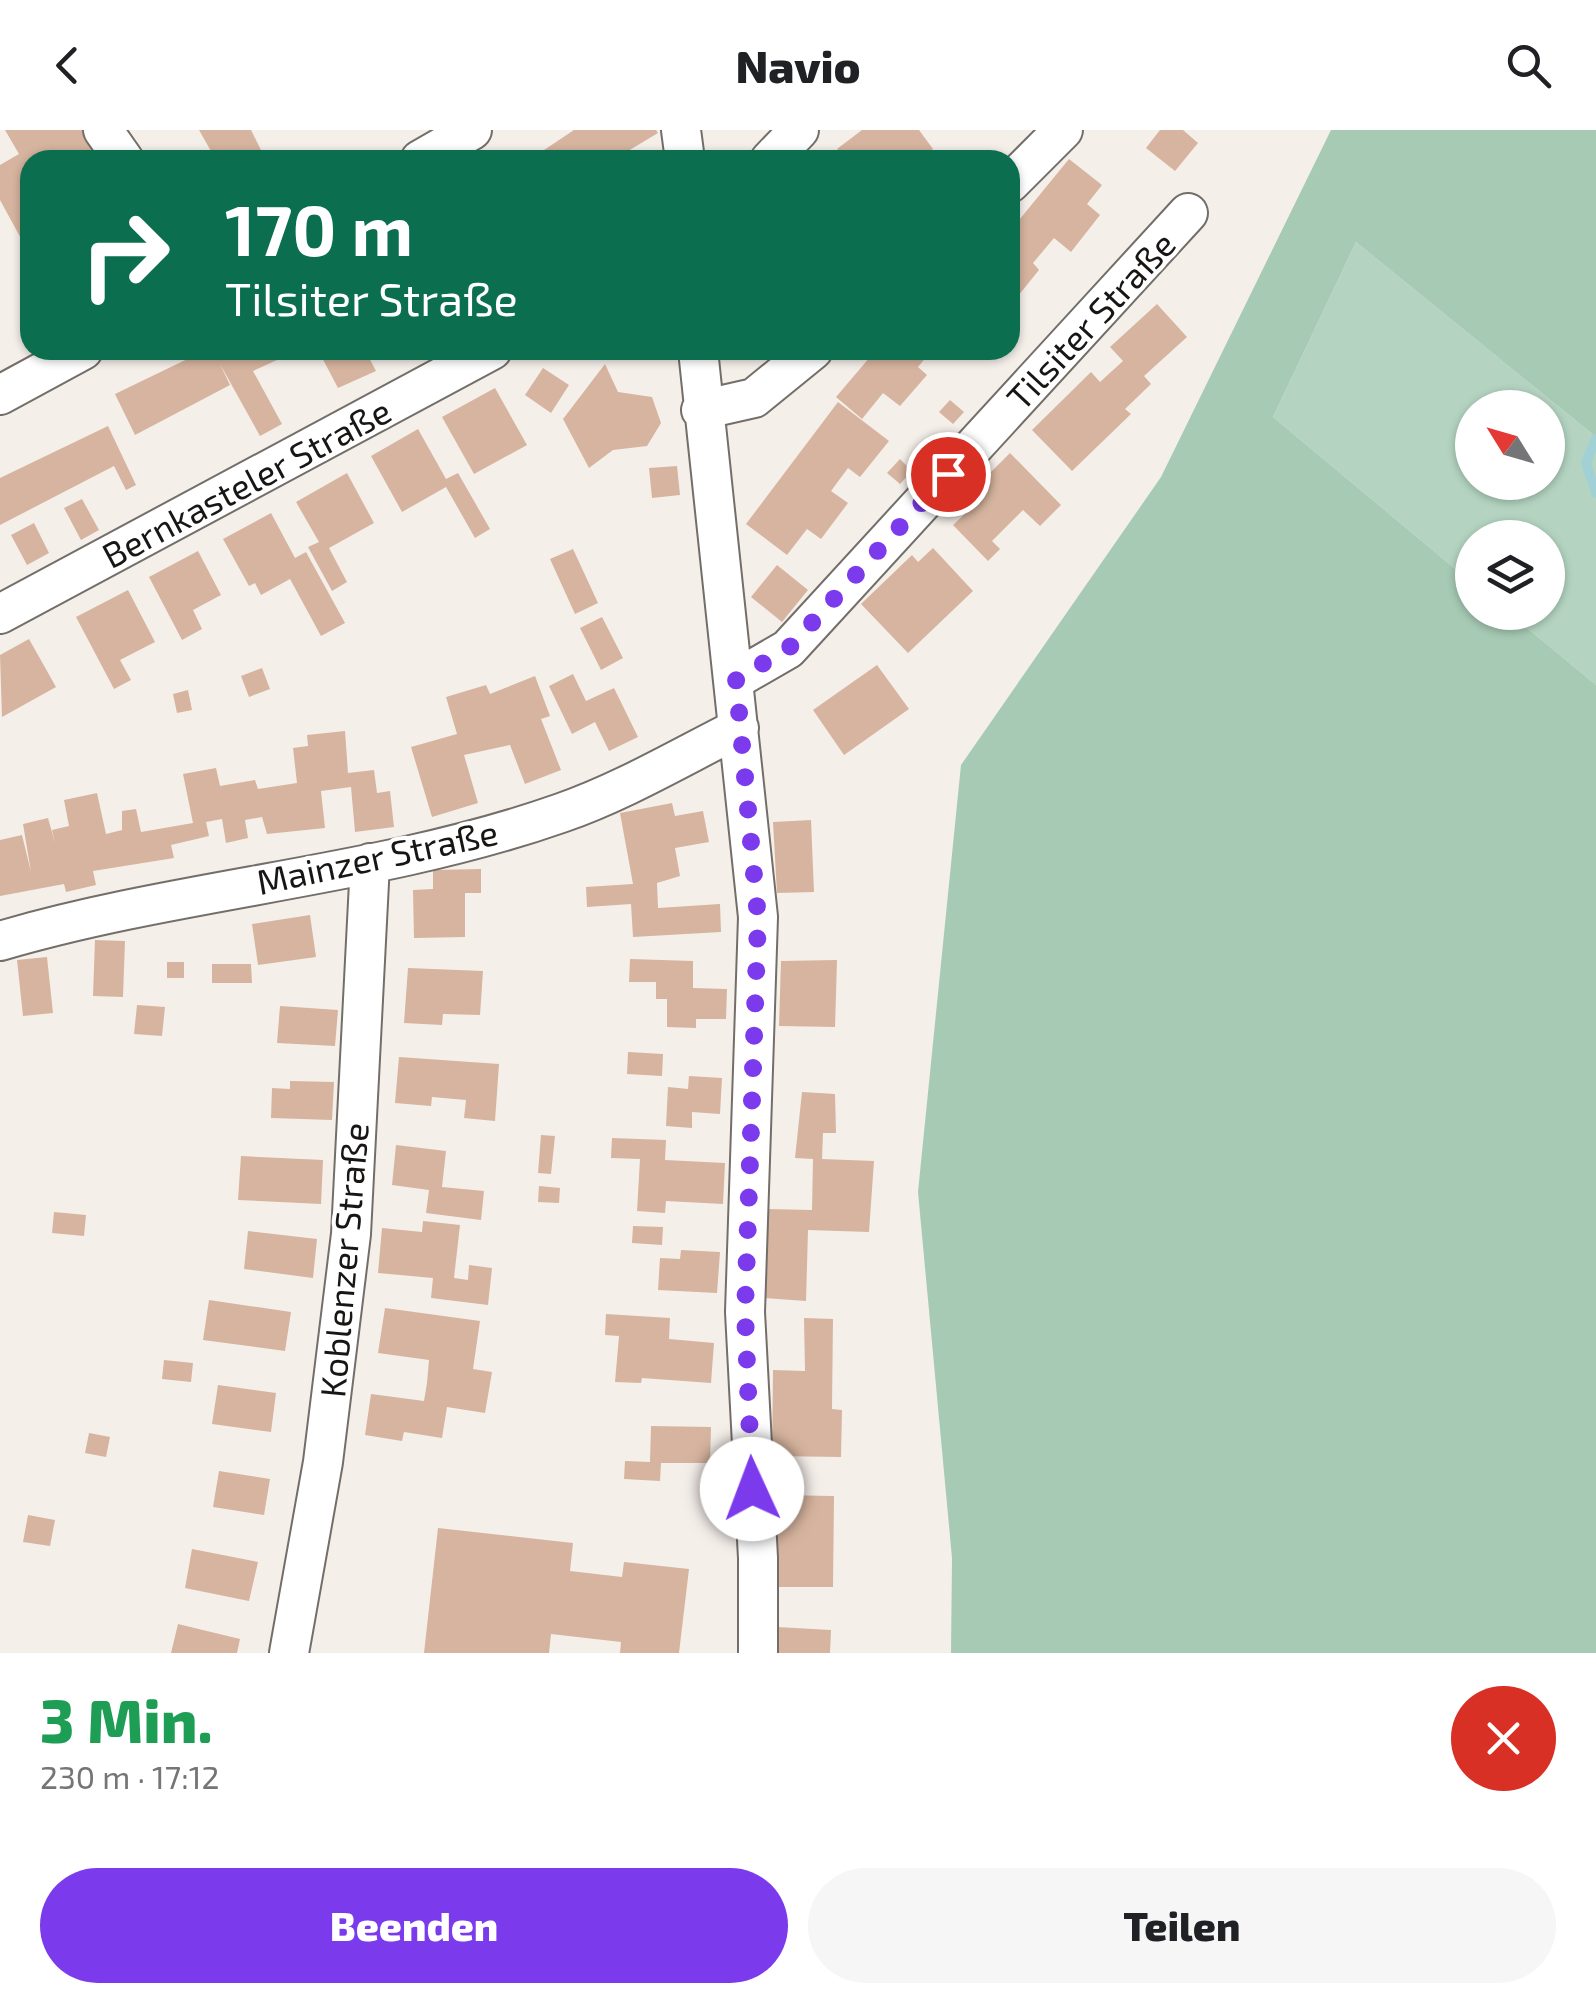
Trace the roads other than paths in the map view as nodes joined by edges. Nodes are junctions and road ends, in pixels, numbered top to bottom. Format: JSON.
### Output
{"nodes":[{"id":1,"x":472,"y":130,"type":"edge"},
{"id":2,"x":798,"y":130,"type":"edge"},
{"id":3,"x":1063,"y":130,"type":"edge"},
{"id":4,"x":437,"y":150,"type":"edge"},
{"id":5,"x":779,"y":150,"type":"edge"},
{"id":6,"x":1020,"y":173,"type":"edge"},
{"id":7,"x":1188,"y":213,"type":"dead end"},
{"id":8,"x":65,"y":360,"type":"edge"},
{"id":9,"x":473,"y":360,"type":"edge"},
{"id":10,"x":698,"y":360,"type":"edge"},
{"id":11,"x":801,"y":360,"type":"edge"},
{"id":12,"x":0,"y":395,"type":"edge"},
{"id":13,"x":700,"y":410,"type":"junction"},
{"id":14,"x":0,"y":614,"type":"edge"},
{"id":15,"x":736,"y":679,"type":"junction"},
{"id":16,"x":739,"y":728,"type":"junction"},
{"id":17,"x":370,"y":864,"type":"junction"},
{"id":18,"x":0,"y":941,"type":"edge"},
{"id":19,"x":289,"y":1653,"type":"edge"},
{"id":20,"x":758,"y":1653,"type":"edge"}],
"edges":[{"from":1,"to":4,"type":"street"},
{"from":2,"to":5,"type":"street"},
{"from":3,"to":6,"type":"street"},
{"from":7,"to":15,"type":"street","name":"Tilsiter Straße"},
{"from":8,"to":12,"type":"street"},
{"from":9,"to":14,"type":"street","name":"Bernkasteler Straße"},
{"from":10,"to":13,"type":"street"},
{"from":11,"to":13,"type":"street"},
{"from":13,"to":15,"type":"street"},
{"from":15,"to":16,"type":"street"},
{"from":16,"to":17,"type":"street","name":"Mainzer Straße"},
{"from":16,"to":20,"type":"street"},
{"from":17,"to":18,"type":"street","name":"Mainzer Straße"},
{"from":17,"to":19,"type":"street","name":"Koblenzer Straße"}]}
